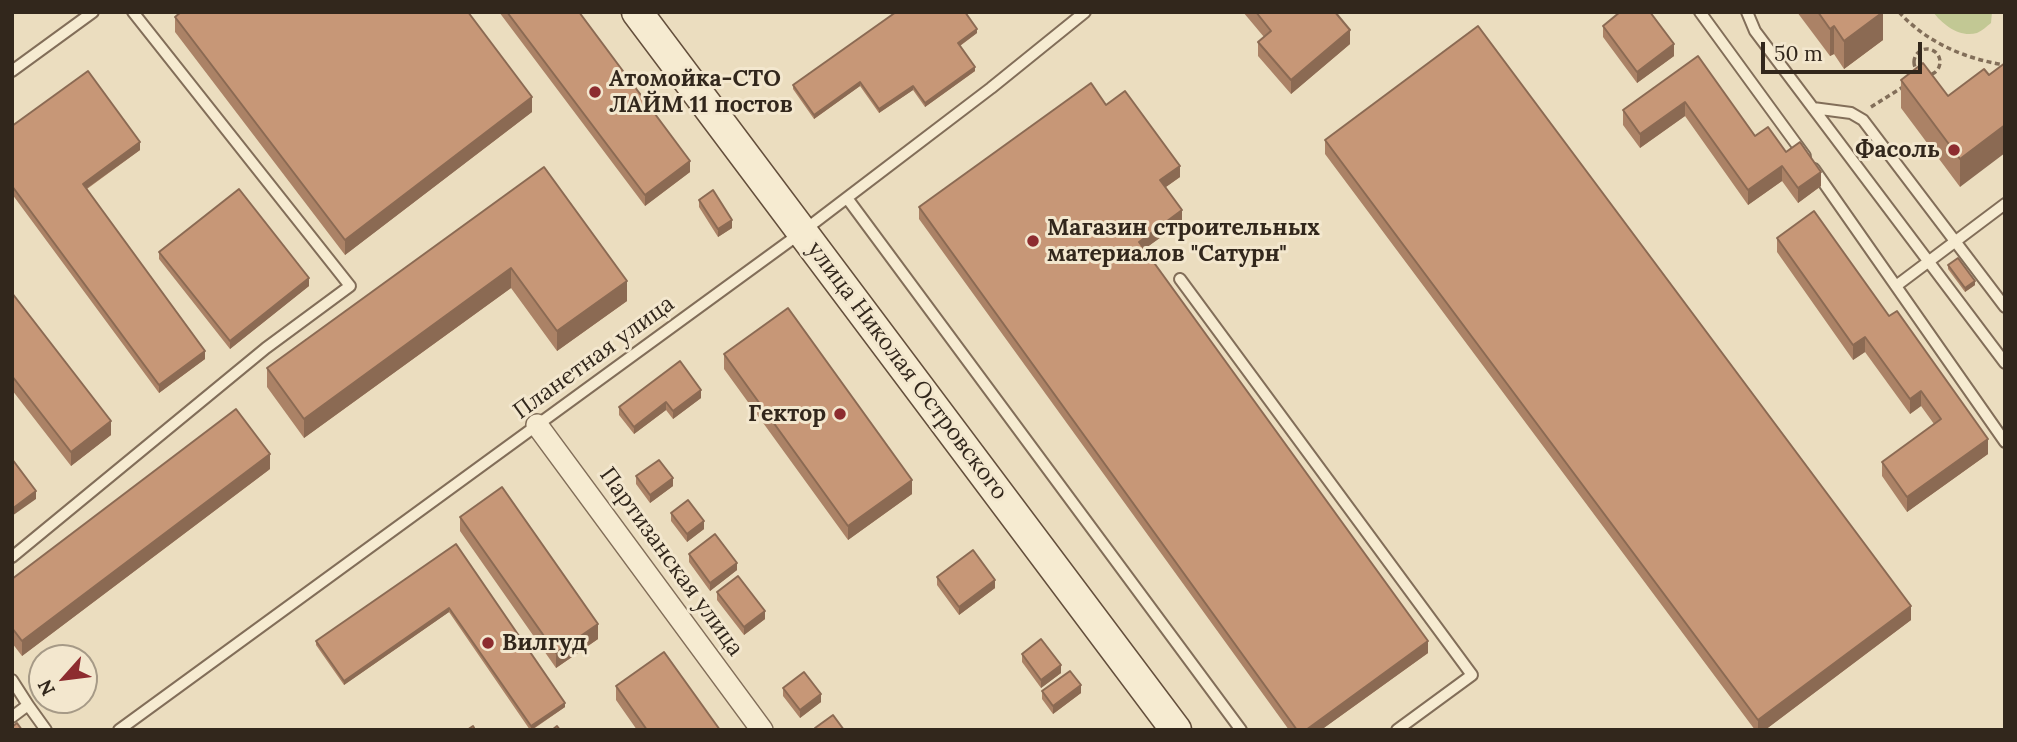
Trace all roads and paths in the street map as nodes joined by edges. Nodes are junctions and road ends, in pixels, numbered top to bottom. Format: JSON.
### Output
{"nodes":[{"id":1,"x":93,"y":12,"type":"edge"},
{"id":2,"x":134,"y":12,"type":"edge"},
{"id":3,"x":637,"y":12,"type":"edge"},
{"id":4,"x":1085,"y":12,"type":"edge"},
{"id":5,"x":1700,"y":12,"type":"edge"},
{"id":6,"x":1747,"y":12,"type":"edge"},
{"id":7,"x":1899,"y":12,"type":"edge"},
{"id":8,"x":1936,"y":43,"type":"junction"},
{"id":9,"x":1932,"y":50,"type":"junction"},
{"id":10,"x":2005,"y":65,"type":"edge"},
{"id":11,"x":12,"y":71,"type":"edge"},
{"id":12,"x":1922,"y":74,"type":"junction"},
{"id":13,"x":1813,"y":108,"type":"junction"},
{"id":14,"x":1857,"y":115,"type":"junction"},
{"id":15,"x":847,"y":198,"type":"junction"},
{"id":16,"x":2005,"y":204,"type":"edge"},
{"id":17,"x":802,"y":232,"type":"junction"},
{"id":18,"x":1955,"y":242,"type":"junction"},
{"id":19,"x":1928,"y":262,"type":"junction"},
{"id":20,"x":1180,"y":279,"type":"dead end"},
{"id":21,"x":1896,"y":286,"type":"junction"},
{"id":22,"x":2005,"y":307,"type":"edge"},
{"id":23,"x":2005,"y":363,"type":"edge"},
{"id":24,"x":537,"y":425,"type":"junction"},
{"id":25,"x":2005,"y":442,"type":"edge"},
{"id":26,"x":12,"y":556,"type":"edge"},
{"id":27,"x":12,"y":680,"type":"edge"},
{"id":28,"x":28,"y":705,"type":"joint"},
{"id":29,"x":34,"y":714,"type":"edge"},
{"id":30,"x":12,"y":717,"type":"edge"},
{"id":31,"x":120,"y":729,"type":"edge"},
{"id":32,"x":46,"y":730,"type":"edge"},
{"id":33,"x":762,"y":730,"type":"edge"},
{"id":34,"x":1176,"y":730,"type":"edge"},
{"id":35,"x":1241,"y":730,"type":"edge"},
{"id":36,"x":1397,"y":730,"type":"edge"}],
"edges":[{"from":1,"to":11,"type":"lane"},
{"from":2,"to":26,"type":"lane"},
{"from":3,"to":17,"type":"street","name":"улица Николая Островского"},
{"from":4,"to":15,"type":"lane","name":"Планетная улица"},
{"from":5,"to":21,"type":"lane"},
{"from":6,"to":13,"type":"lane"},
{"from":7,"to":8,"type":"path"},
{"from":8,"to":9,"type":"path"},
{"from":8,"to":10,"type":"path"},
{"from":9,"to":12,"type":"path"},
{"from":9,"to":12,"type":"path"},
{"from":12,"to":14,"type":"path"},
{"from":13,"to":14,"type":"lane"},
{"from":13,"to":19,"type":"lane"},
{"from":14,"to":18,"type":"lane"},
{"from":15,"to":17,"type":"lane","name":"Планетная улица"},
{"from":15,"to":35,"type":"lane"},
{"from":16,"to":18,"type":"lane"},
{"from":17,"to":24,"type":"lane","name":"Планетная улица"},
{"from":17,"to":34,"type":"street","name":"улица Николая Островского"},
{"from":18,"to":19,"type":"lane"},
{"from":18,"to":22,"type":"lane"},
{"from":19,"to":21,"type":"lane"},
{"from":19,"to":23,"type":"lane"},
{"from":20,"to":36,"type":"lane"},
{"from":21,"to":25,"type":"lane"},
{"from":24,"to":31,"type":"lane","name":"Планетная улица"},
{"from":24,"to":33,"type":"street","name":"Партизанская улица"},
{"from":27,"to":28,"type":"lane"},
{"from":28,"to":30,"type":"lane"},
{"from":29,"to":32,"type":"lane"}]}
